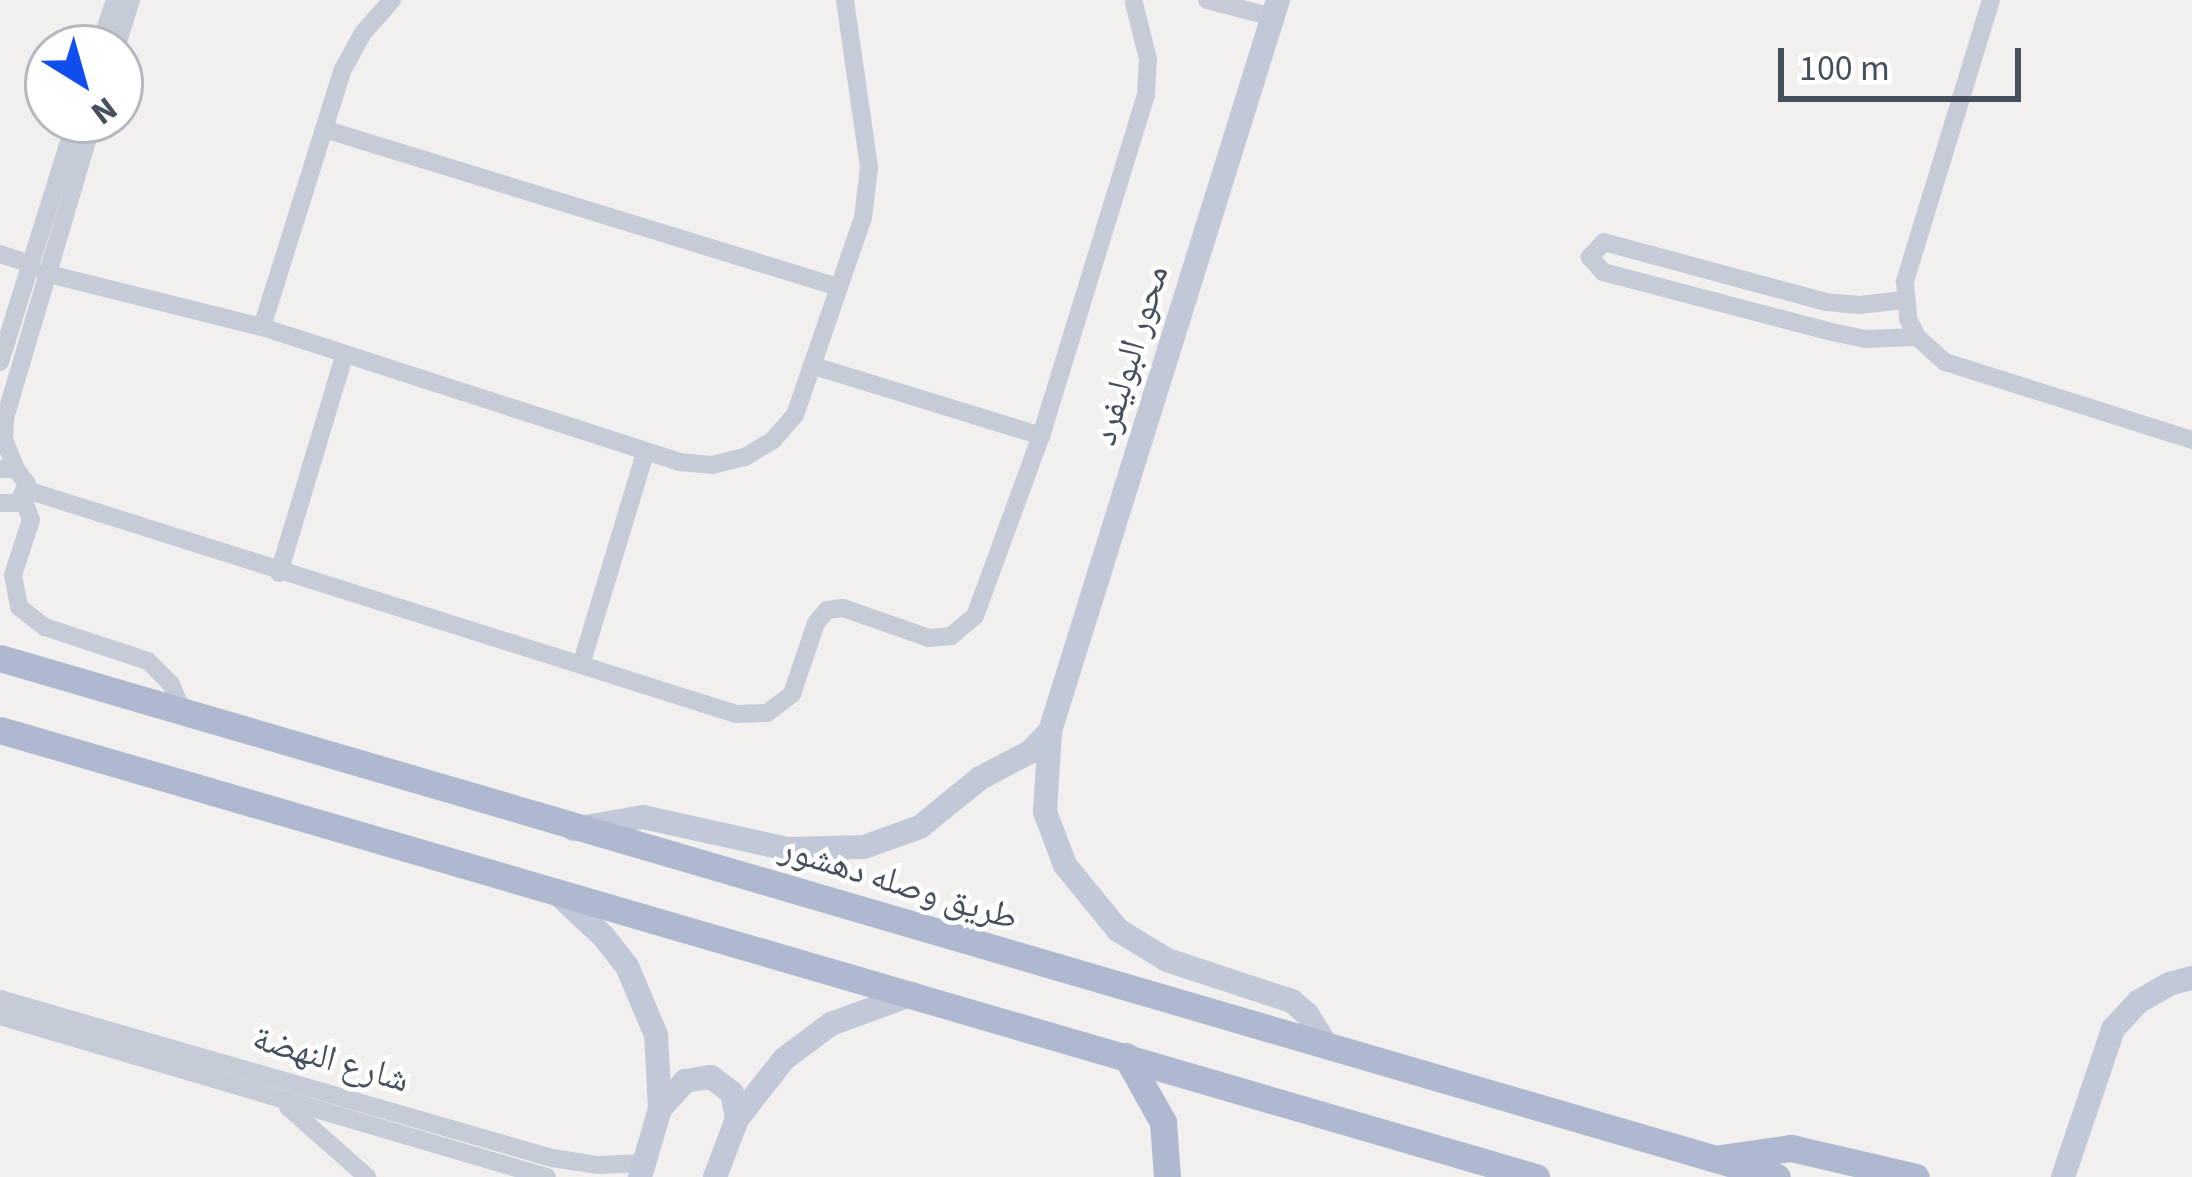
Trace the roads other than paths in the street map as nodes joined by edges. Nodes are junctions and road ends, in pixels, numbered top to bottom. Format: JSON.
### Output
{"nodes":[{"id":1,"x":392,"y":0,"type":"edge"},
{"id":2,"x":845,"y":0,"type":"edge"},
{"id":3,"x":1207,"y":0,"type":"edge"},
{"id":4,"x":1991,"y":0,"type":"edge"},
{"id":5,"x":1137,"y":1,"type":"edge"},
{"id":6,"x":1275,"y":9,"type":"edge"},
{"id":7,"x":324,"y":129,"type":"junction"},
{"id":8,"x":70,"y":144,"type":"edge"},
{"id":9,"x":84,"y":144,"type":"edge"},
{"id":10,"x":0,"y":254,"type":"edge"},
{"id":11,"x":38,"y":268,"type":"junction"},
{"id":12,"x":838,"y":287,"type":"junction"},
{"id":13,"x":1904,"y":300,"type":"junction"},
{"id":14,"x":262,"y":327,"type":"junction"},
{"id":15,"x":1917,"y":337,"type":"junction"},
{"id":16,"x":344,"y":356,"type":"junction"},
{"id":17,"x":0,"y":362,"type":"edge"},
{"id":18,"x":814,"y":365,"type":"junction"},
{"id":19,"x":1041,"y":436,"type":"junction"},
{"id":20,"x":2192,"y":440,"type":"edge"},
{"id":21,"x":645,"y":453,"type":"junction"},
{"id":22,"x":8,"y":469,"type":"edge"},
{"id":23,"x":25,"y":494,"type":"junction"},
{"id":24,"x":0,"y":503,"type":"edge"},
{"id":25,"x":7,"y":565,"type":"edge"},
{"id":26,"x":279,"y":573,"type":"junction"},
{"id":27,"x":0,"y":658,"type":"edge"},
{"id":28,"x":582,"y":662,"type":"junction"},
{"id":29,"x":182,"y":711,"type":"junction"},
{"id":30,"x":0,"y":730,"type":"edge"},
{"id":31,"x":1050,"y":731,"type":"junction"},
{"id":32,"x":573,"y":829,"type":"junction"},
{"id":33,"x":550,"y":888,"type":"junction"},
{"id":34,"x":2192,"y":978,"type":"edge"},
{"id":35,"x":914,"y":994,"type":"junction"},
{"id":36,"x":0,"y":998,"type":"edge"},
{"id":37,"x":0,"y":1016,"type":"edge"},
{"id":38,"x":1328,"y":1047,"type":"junction"},
{"id":39,"x":171,"y":1056,"type":"junction"},
{"id":40,"x":1126,"y":1056,"type":"junction"},
{"id":41,"x":280,"y":1101,"type":"junction"},
{"id":42,"x":660,"y":1109,"type":"junction"},
{"id":43,"x":737,"y":1119,"type":"junction"},
{"id":44,"x":1713,"y":1160,"type":"junction"},
{"id":45,"x":643,"y":1170,"type":"edge"},
{"id":46,"x":718,"y":1175,"type":"edge"},
{"id":47,"x":367,"y":1177,"type":"edge"},
{"id":48,"x":547,"y":1177,"type":"edge"},
{"id":49,"x":1167,"y":1177,"type":"edge"},
{"id":50,"x":1536,"y":1177,"type":"edge"},
{"id":51,"x":1777,"y":1177,"type":"edge"},
{"id":52,"x":1916,"y":1177,"type":"edge"},
{"id":53,"x":2063,"y":1177,"type":"edge"}],
"edges":[{"from":1,"to":7,"type":"street"},
{"from":2,"to":12,"type":"street"},
{"from":3,"to":6,"type":"street"},
{"from":4,"to":13,"type":"street"},
{"from":5,"to":19,"type":"street"},
{"from":6,"to":31,"type":"street","name":"محور البوليفرد"},
{"from":7,"to":12,"type":"street"},
{"from":7,"to":14,"type":"street"},
{"from":8,"to":11,"type":"street"},
{"from":9,"to":11,"type":"street"},
{"from":10,"to":11,"type":"street"},
{"from":11,"to":14,"type":"street"},
{"from":11,"to":17,"type":"street"},
{"from":11,"to":22,"type":"street"},
{"from":12,"to":18,"type":"street"},
{"from":13,"to":15,"type":"street"},
{"from":13,"to":15,"type":"street"},
{"from":14,"to":16,"type":"street"},
{"from":15,"to":20,"type":"street"},
{"from":16,"to":21,"type":"street"},
{"from":16,"to":26,"type":"street"},
{"from":18,"to":19,"type":"street"},
{"from":18,"to":21,"type":"street"},
{"from":19,"to":28,"type":"street"},
{"from":21,"to":28,"type":"street"},
{"from":22,"to":23,"type":"street"},
{"from":23,"to":24,"type":"street"},
{"from":23,"to":25,"type":"street"},
{"from":23,"to":26,"type":"street"},
{"from":25,"to":29,"type":"street"},
{"from":26,"to":28,"type":"street"},
{"from":27,"to":29,"type":"main road","name":"طريق وصله دهشور"},
{"from":29,"to":32,"type":"main road","name":"طريق وصله دهشور"},
{"from":30,"to":33,"type":"main road"},
{"from":31,"to":32,"type":"street"},
{"from":31,"to":38,"type":"street","name":"محور البوليفرد"},
{"from":32,"to":38,"type":"main road","name":"طريق وصله دهشور"},
{"from":33,"to":35,"type":"main road"},
{"from":33,"to":42,"type":"street"},
{"from":34,"to":53,"type":"street"},
{"from":35,"to":40,"type":"main road"},
{"from":35,"to":43,"type":"street"},
{"from":36,"to":39,"type":"street","name":"شارع النهضة"},
{"from":37,"to":39,"type":"street","name":"شارع النهضة"},
{"from":38,"to":44,"type":"main road","name":"طريق وصله دهشور"},
{"from":39,"to":41,"type":"street","name":"شارع النهضة"},
{"from":39,"to":45,"type":"street","name":"شارع النهضة"},
{"from":40,"to":49,"type":"main road"},
{"from":40,"to":50,"type":"main road"},
{"from":41,"to":47,"type":"street"},
{"from":41,"to":48,"type":"street","name":"شارع النهضة"},
{"from":42,"to":43,"type":"street"},
{"from":42,"to":45,"type":"street"},
{"from":43,"to":46,"type":"street"},
{"from":44,"to":51,"type":"main road","name":"طريق وصله دهشور"},
{"from":44,"to":52,"type":"main road"}]}
